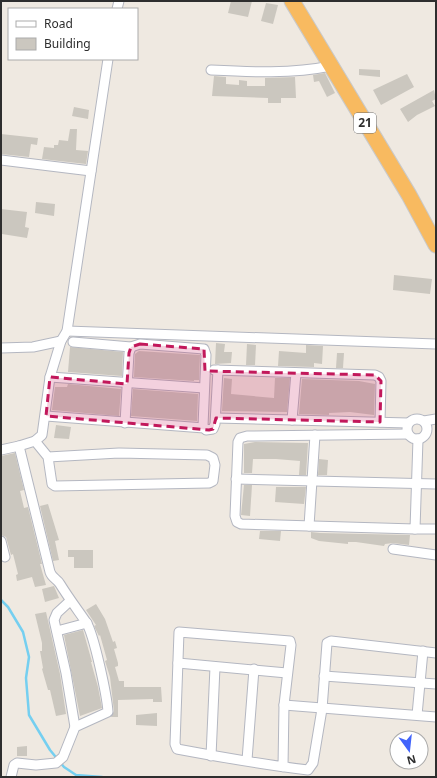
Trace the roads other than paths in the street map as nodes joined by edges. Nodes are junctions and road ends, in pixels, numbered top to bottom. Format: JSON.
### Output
{"nodes":[{"id":1,"x":290,"y":1,"type":"edge"},
{"id":2,"x":108,"y":60,"type":"edge"},
{"id":3,"x":331,"y":66,"type":"junction"},
{"id":4,"x":211,"y":70,"type":"dead end"},
{"id":5,"x":1,"y":160,"type":"edge"},
{"id":6,"x":91,"y":171,"type":"junction"},
{"id":7,"x":436,"y":246,"type":"edge"},
{"id":8,"x":67,"y":331,"type":"junction"},
{"id":9,"x":61,"y":341,"type":"junction"},
{"id":10,"x":73,"y":342,"type":"dead end"},
{"id":11,"x":436,"y":344,"type":"edge"},
{"id":12,"x":131,"y":347,"type":"junction"},
{"id":13,"x":1,"y":348,"type":"edge"},
{"id":14,"x":205,"y":370,"type":"junction"},
{"id":15,"x":218,"y":370,"type":"junction"},
{"id":16,"x":296,"y":373,"type":"junction"},
{"id":17,"x":50,"y":377,"type":"junction"},
{"id":18,"x":127,"y":384,"type":"junction"},
{"id":19,"x":204,"y":388,"type":"junction"},
{"id":20,"x":46,"y":416,"type":"junction"},
{"id":21,"x":216,"y":418,"type":"junction"},
{"id":22,"x":436,"y":419,"type":"edge"},
{"id":23,"x":292,"y":420,"type":"junction"},
{"id":24,"x":424,"y":421,"type":"junction"},
{"id":25,"x":380,"y":422,"type":"junction"},
{"id":26,"x":125,"y":423,"type":"junction"},
{"id":27,"x":408,"y":423,"type":"junction"},
{"id":28,"x":204,"y":428,"type":"junction"},
{"id":29,"x":408,"y":434,"type":"junction"},
{"id":30,"x":436,"y":434,"type":"edge"},
{"id":31,"x":315,"y":435,"type":"junction"},
{"id":32,"x":422,"y":437,"type":"junction"},
{"id":33,"x":35,"y":441,"type":"junction"},
{"id":34,"x":18,"y":446,"type":"junction"},
{"id":35,"x":1,"y":450,"type":"edge"},
{"id":36,"x":48,"y":457,"type":"junction"},
{"id":37,"x":236,"y":479,"type":"junction"},
{"id":38,"x":311,"y":482,"type":"junction"},
{"id":39,"x":416,"y":484,"type":"junction"},
{"id":40,"x":436,"y":484,"type":"edge"},
{"id":41,"x":309,"y":526,"type":"junction"},
{"id":42,"x":415,"y":529,"type":"junction"},
{"id":43,"x":436,"y":529,"type":"edge"},
{"id":44,"x":1,"y":541,"type":"edge"},
{"id":45,"x":393,"y":549,"type":"dead end"},
{"id":46,"x":436,"y":555,"type":"edge"},
{"id":47,"x":4,"y":557,"type":"dead end"},
{"id":48,"x":70,"y":601,"type":"junction"},
{"id":49,"x":87,"y":623,"type":"junction"},
{"id":50,"x":57,"y":631,"type":"junction"},
{"id":51,"x":423,"y":651,"type":"junction"},
{"id":52,"x":436,"y":653,"type":"edge"},
{"id":53,"x":178,"y":663,"type":"junction"},
{"id":54,"x":215,"y":667,"type":"junction"},
{"id":55,"x":254,"y":669,"type":"junction"},
{"id":56,"x":287,"y":673,"type":"junction"},
{"id":57,"x":324,"y":676,"type":"junction"},
{"id":58,"x":419,"y":683,"type":"junction"},
{"id":59,"x":436,"y":684,"type":"edge"},
{"id":60,"x":284,"y":704,"type":"junction"},
{"id":61,"x":322,"y":708,"type":"junction"},
{"id":62,"x":417,"y":715,"type":"junction"},
{"id":63,"x":436,"y":717,"type":"edge"},
{"id":64,"x":75,"y":727,"type":"junction"},
{"id":65,"x":211,"y":756,"type":"junction"},
{"id":66,"x":247,"y":760,"type":"junction"},
{"id":67,"x":283,"y":767,"type":"junction"},
{"id":68,"x":11,"y":777,"type":"edge"}],
"edges":[{"from":1,"to":3,"type":"highway","number":"21"},
{"from":2,"to":6,"type":"street"},
{"from":3,"to":4,"type":"street"},
{"from":3,"to":7,"type":"highway","number":"21"},
{"from":5,"to":6,"type":"street"},
{"from":6,"to":8,"type":"street"},
{"from":8,"to":9,"type":"street"},
{"from":8,"to":11,"type":"street"},
{"from":9,"to":13,"type":"street"},
{"from":9,"to":17,"type":"street"},
{"from":10,"to":12,"type":"street"},
{"from":12,"to":14,"type":"street"},
{"from":12,"to":18,"type":"street"},
{"from":14,"to":15,"type":"street"},
{"from":14,"to":19,"type":"street"},
{"from":15,"to":16,"type":"street"},
{"from":15,"to":21,"type":"street"},
{"from":16,"to":23,"type":"street"},
{"from":16,"to":25,"type":"street"},
{"from":17,"to":18,"type":"street"},
{"from":17,"to":20,"type":"street"},
{"from":18,"to":19,"type":"street"},
{"from":18,"to":26,"type":"street"},
{"from":19,"to":28,"type":"street"},
{"from":20,"to":26,"type":"street"},
{"from":20,"to":33,"type":"street"},
{"from":21,"to":23,"type":"street"},
{"from":21,"to":28,"type":"street"},
{"from":22,"to":24,"type":"street"},
{"from":23,"to":25,"type":"street"},
{"from":24,"to":27,"type":"street"},
{"from":24,"to":32,"type":"street"},
{"from":25,"to":27,"type":"street"},
{"from":26,"to":28,"type":"street"},
{"from":27,"to":29,"type":"street"},
{"from":29,"to":31,"type":"street"},
{"from":29,"to":32,"type":"street"},
{"from":30,"to":32,"type":"street"},
{"from":31,"to":37,"type":"street"},
{"from":31,"to":38,"type":"street"},
{"from":32,"to":39,"type":"street"},
{"from":33,"to":34,"type":"street"},
{"from":33,"to":36,"type":"street"},
{"from":34,"to":35,"type":"street"},
{"from":34,"to":48,"type":"street"},
{"from":36,"to":36,"type":"street"},
{"from":37,"to":38,"type":"street"},
{"from":37,"to":41,"type":"street"},
{"from":38,"to":39,"type":"street"},
{"from":38,"to":41,"type":"street"},
{"from":39,"to":40,"type":"street"},
{"from":39,"to":42,"type":"street"},
{"from":41,"to":42,"type":"street"},
{"from":42,"to":43,"type":"street"},
{"from":44,"to":47,"type":"street"},
{"from":45,"to":46,"type":"street"},
{"from":48,"to":49,"type":"street"},
{"from":48,"to":50,"type":"street"},
{"from":49,"to":50,"type":"street"},
{"from":49,"to":64,"type":"street"},
{"from":50,"to":64,"type":"street"},
{"from":51,"to":52,"type":"street"},
{"from":51,"to":57,"type":"street"},
{"from":51,"to":58,"type":"street"},
{"from":53,"to":54,"type":"street"},
{"from":53,"to":56,"type":"street"},
{"from":53,"to":65,"type":"street"},
{"from":54,"to":55,"type":"street"},
{"from":54,"to":65,"type":"street"},
{"from":55,"to":56,"type":"street"},
{"from":55,"to":66,"type":"street"},
{"from":56,"to":60,"type":"street"},
{"from":57,"to":58,"type":"street"},
{"from":57,"to":61,"type":"street"},
{"from":58,"to":59,"type":"street"},
{"from":58,"to":62,"type":"street"},
{"from":60,"to":61,"type":"street"},
{"from":60,"to":67,"type":"street"},
{"from":61,"to":62,"type":"street"},
{"from":61,"to":67,"type":"street"},
{"from":62,"to":63,"type":"street"},
{"from":64,"to":68,"type":"street"},
{"from":65,"to":66,"type":"street"},
{"from":66,"to":67,"type":"street"}]}
